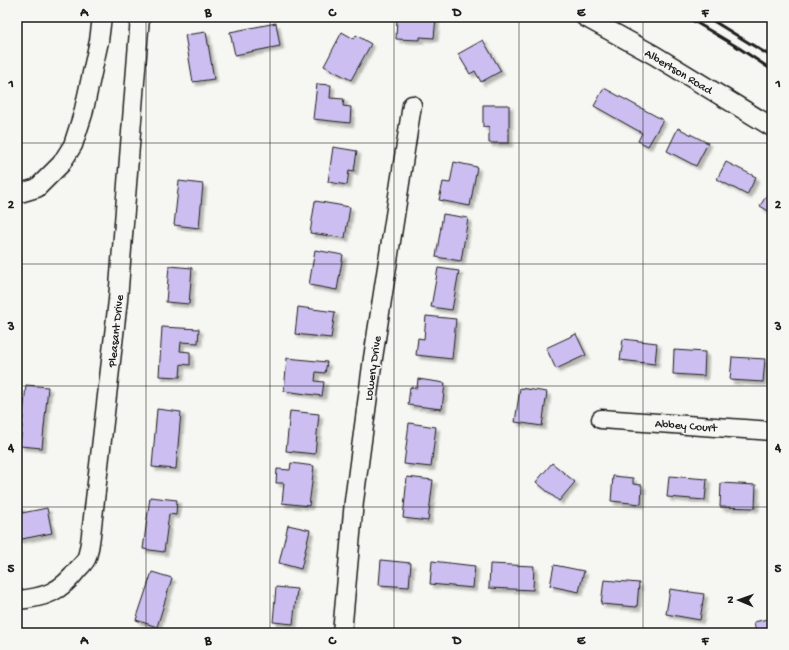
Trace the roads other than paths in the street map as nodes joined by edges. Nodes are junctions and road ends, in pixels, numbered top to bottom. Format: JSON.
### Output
{"nodes":[{"id":1,"x":102,"y":17,"type":"edge"},
{"id":2,"x":140,"y":17,"type":"edge"},
{"id":3,"x":585,"y":17,"type":"edge"},
{"id":4,"x":412,"y":105,"type":"dead end"},
{"id":5,"x":772,"y":127,"type":"edge"},
{"id":6,"x":17,"y":194,"type":"edge"},
{"id":7,"x":600,"y":419,"type":"dead end"},
{"id":8,"x":772,"y":431,"type":"edge"},
{"id":9,"x":17,"y":600,"type":"edge"},
{"id":10,"x":342,"y":633,"type":"edge"}],
"edges":[{"from":1,"to":6,"type":"street"},
{"from":2,"to":9,"type":"street","name":"Pleasant Drive"},
{"from":3,"to":5,"type":"street","name":"Albertson Road"},
{"from":4,"to":10,"type":"street","name":"Lowery Drive"},
{"from":7,"to":8,"type":"street","name":"Abbey Court"}]}
